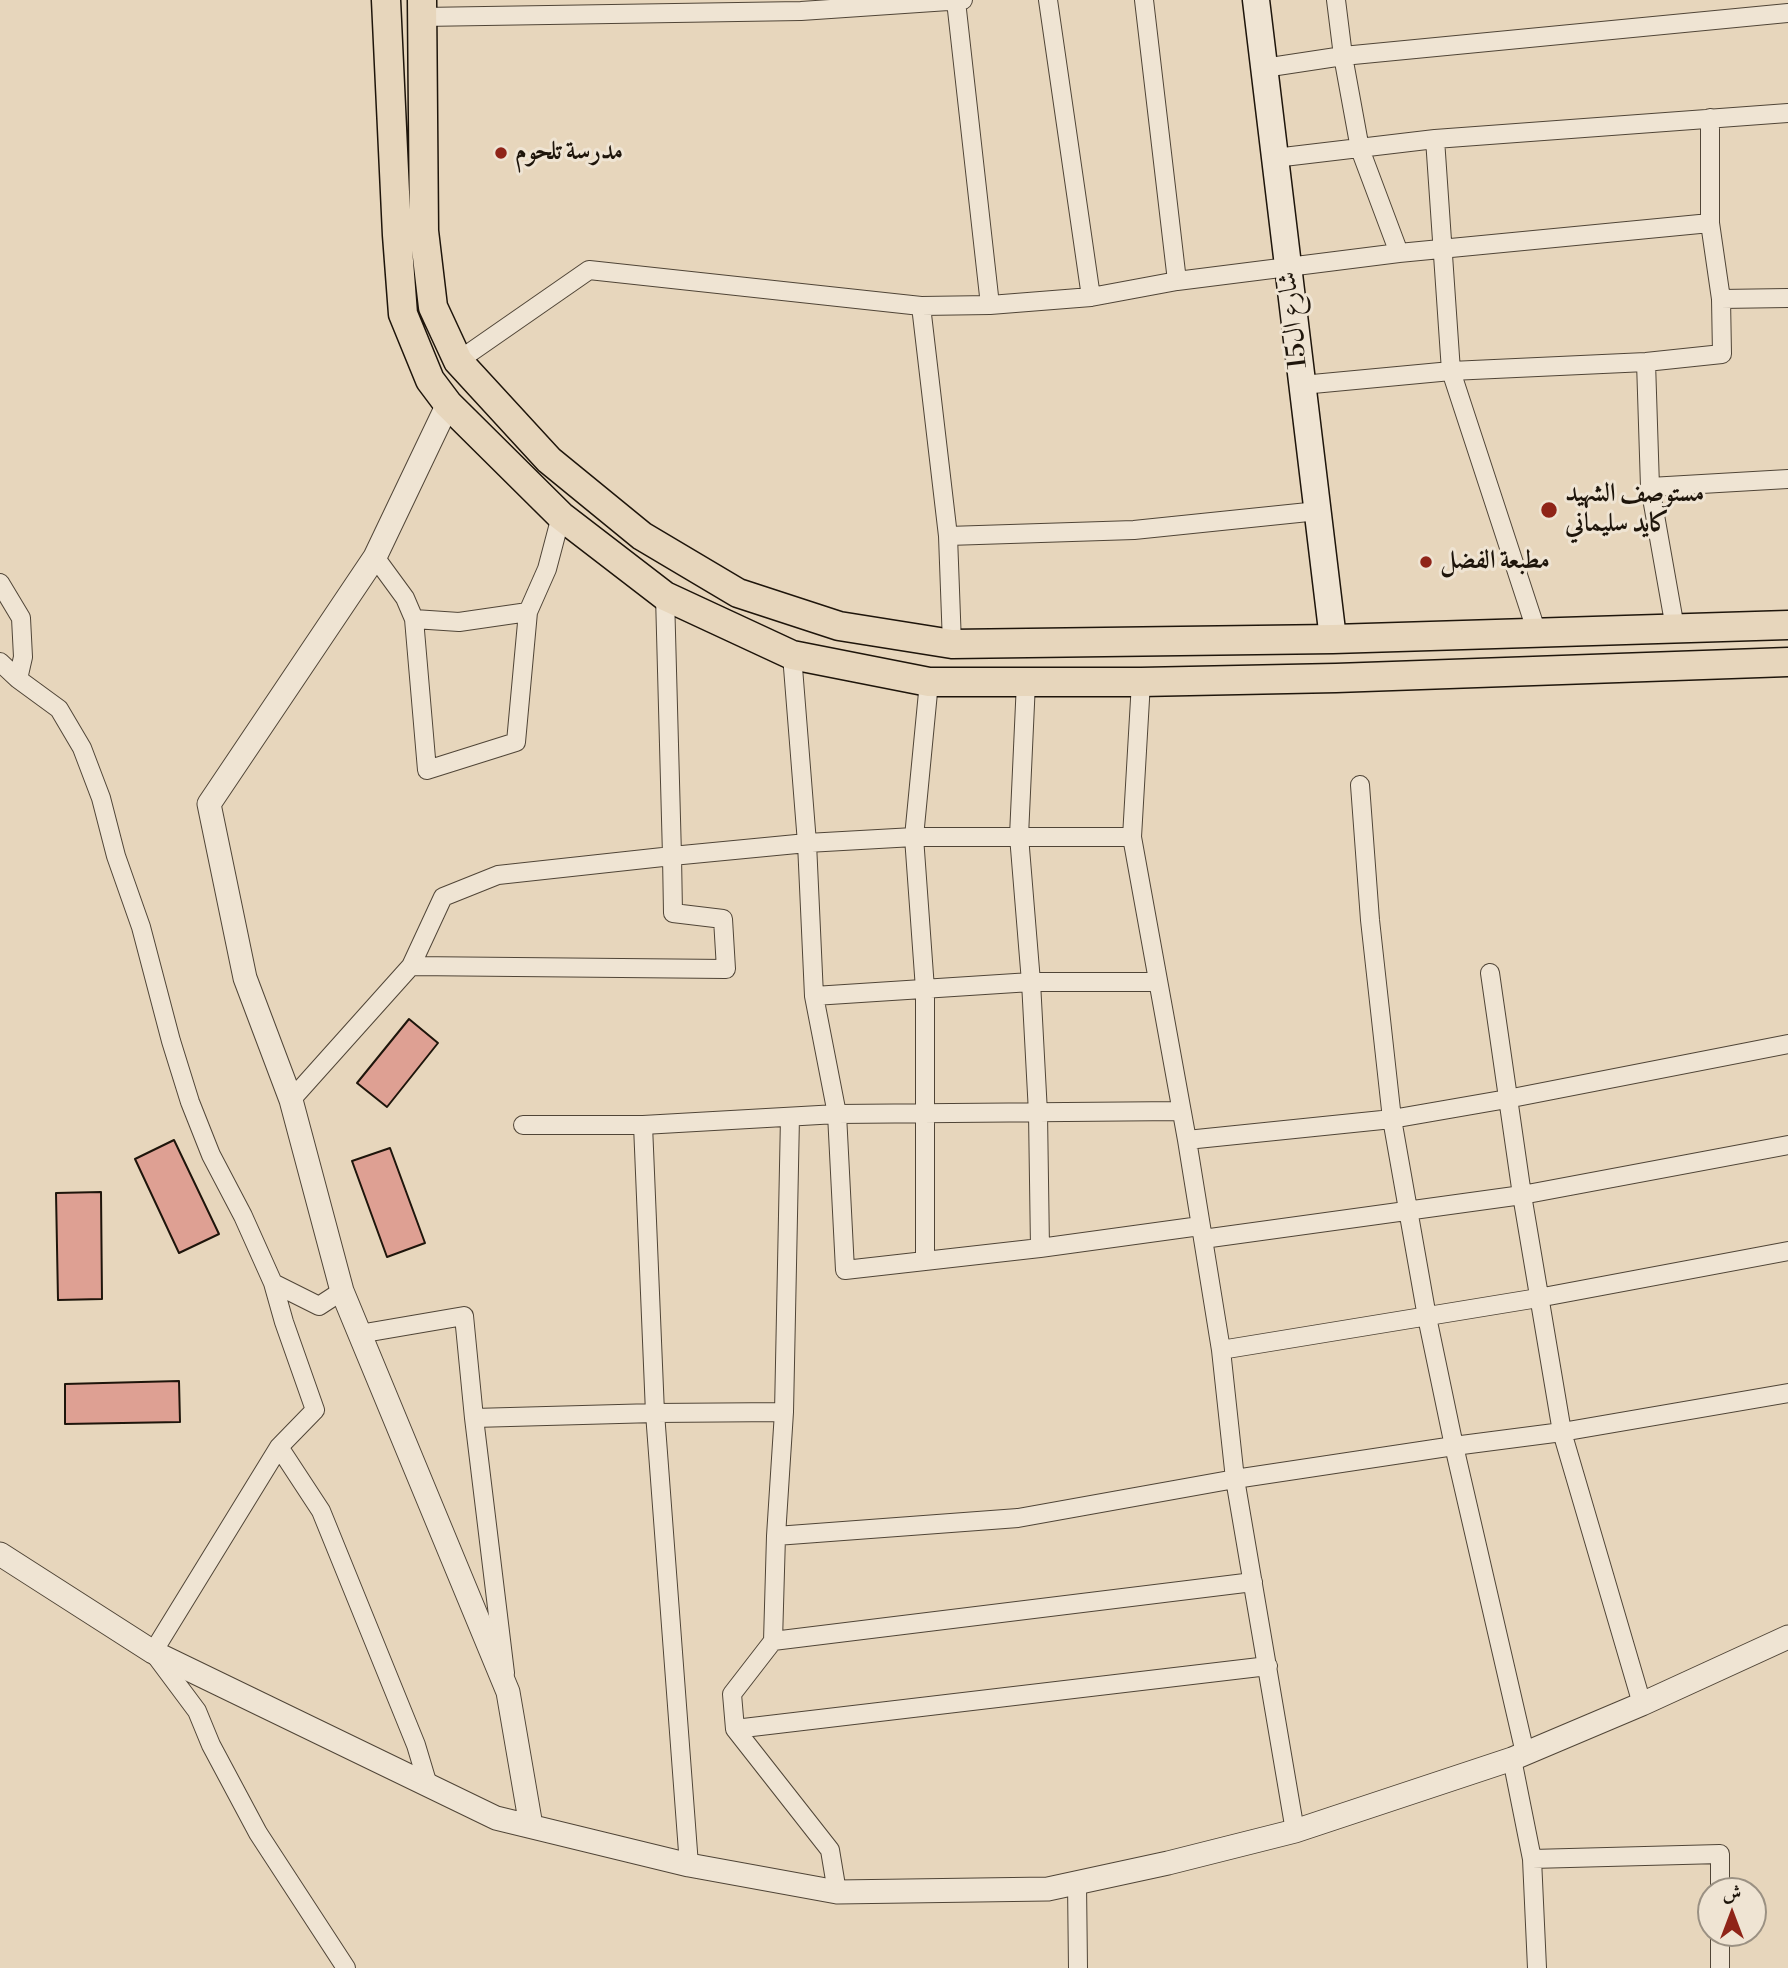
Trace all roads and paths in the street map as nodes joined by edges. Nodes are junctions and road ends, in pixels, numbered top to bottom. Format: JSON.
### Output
{"nodes":[{"id":1,"x":386,"y":0,"type":"edge"},
{"id":2,"x":963,"y":0,"type":"edge"},
{"id":3,"x":1048,"y":0,"type":"edge"},
{"id":4,"x":1144,"y":0,"type":"edge"},
{"id":5,"x":1256,"y":0,"type":"edge"},
{"id":6,"x":1336,"y":0,"type":"edge"},
{"id":7,"x":956,"y":1,"type":"edge"},
{"id":8,"x":801,"y":5,"type":"edge"},
{"id":9,"x":422,"y":8,"type":"edge"},
{"id":10,"x":1788,"y":13,"type":"edge"},
{"id":11,"x":1343,"y":56,"type":"junction"},
{"id":12,"x":1264,"y":68,"type":"junction"},
{"id":13,"x":1788,"y":113,"type":"edge"},
{"id":14,"x":1710,"y":117,"type":"junction"},
{"id":15,"x":1435,"y":139,"type":"junction"},
{"id":16,"x":1360,"y":149,"type":"junction"},
{"id":17,"x":1275,"y":158,"type":"junction"},
{"id":18,"x":1710,"y":223,"type":"junction"},
{"id":19,"x":1443,"y":249,"type":"junction"},
{"id":20,"x":1399,"y":253,"type":"junction"},
{"id":21,"x":1288,"y":268,"type":"junction"},
{"id":22,"x":1177,"y":281,"type":"junction"},
{"id":23,"x":1091,"y":297,"type":"junction"},
{"id":24,"x":1788,"y":298,"type":"edge"},
{"id":25,"x":1721,"y":299,"type":"junction"},
{"id":26,"x":990,"y":305,"type":"junction"},
{"id":27,"x":921,"y":306,"type":"junction"},
{"id":28,"x":458,"y":361,"type":"junction"},
{"id":29,"x":1646,"y":362,"type":"junction"},
{"id":30,"x":1451,"y":372,"type":"junction"},
{"id":31,"x":1302,"y":385,"type":"junction"},
{"id":32,"x":447,"y":404,"type":"junction"},
{"id":33,"x":1788,"y":479,"type":"edge"},
{"id":34,"x":1650,"y":487,"type":"junction"},
{"id":35,"x":1318,"y":511,"type":"junction"},
{"id":36,"x":561,"y":516,"type":"junction"},
{"id":37,"x":948,"y":536,"type":"junction"},
{"id":38,"x":375,"y":557,"type":"junction"},
{"id":39,"x":0,"y":583,"type":"edge"},
{"id":40,"x":665,"y":596,"type":"junction"},
{"id":41,"x":528,"y":612,"type":"junction"},
{"id":42,"x":414,"y":619,"type":"junction"},
{"id":43,"x":1788,"y":625,"type":"edge"},
{"id":44,"x":1675,"y":628,"type":"junction"},
{"id":45,"x":1537,"y":633,"type":"junction"},
{"id":46,"x":1333,"y":639,"type":"junction"},
{"id":47,"x":952,"y":644,"type":"junction"},
{"id":48,"x":792,"y":655,"type":"junction"},
{"id":49,"x":0,"y":662,"type":"edge"},
{"id":50,"x":1788,"y":662,"type":"edge"},
{"id":51,"x":18,"y":679,"type":"junction"},
{"id":52,"x":929,"y":682,"type":"junction"},
{"id":53,"x":1026,"y":682,"type":"junction"},
{"id":54,"x":1141,"y":682,"type":"junction"},
{"id":55,"x":1360,"y":785,"type":"dead end"},
{"id":56,"x":1019,"y":836,"type":"junction"},
{"id":57,"x":914,"y":837,"type":"junction"},
{"id":58,"x":1132,"y":837,"type":"junction"},
{"id":59,"x":807,"y":843,"type":"junction"},
{"id":60,"x":671,"y":856,"type":"junction"},
{"id":61,"x":411,"y":965,"type":"junction"},
{"id":62,"x":1490,"y":973,"type":"dead end"},
{"id":63,"x":1031,"y":982,"type":"junction"},
{"id":64,"x":1158,"y":982,"type":"junction"},
{"id":65,"x":925,"y":989,"type":"junction"},
{"id":66,"x":814,"y":996,"type":"junction"},
{"id":67,"x":1788,"y":1044,"type":"edge"},
{"id":68,"x":1507,"y":1099,"type":"junction"},
{"id":69,"x":291,"y":1100,"type":"junction"},
{"id":70,"x":1181,"y":1111,"type":"junction"},
{"id":71,"x":1038,"y":1112,"type":"junction"},
{"id":72,"x":837,"y":1114,"type":"junction"},
{"id":73,"x":926,"y":1114,"type":"junction"},
{"id":74,"x":790,"y":1117,"type":"junction"},
{"id":75,"x":1392,"y":1119,"type":"junction"},
{"id":76,"x":523,"y":1125,"type":"dead end"},
{"id":77,"x":643,"y":1125,"type":"junction"},
{"id":78,"x":1187,"y":1140,"type":"junction"},
{"id":79,"x":1788,"y":1145,"type":"edge"},
{"id":80,"x":1522,"y":1195,"type":"junction"},
{"id":81,"x":1409,"y":1212,"type":"junction"},
{"id":82,"x":1202,"y":1233,"type":"junction"},
{"id":83,"x":1040,"y":1248,"type":"junction"},
{"id":84,"x":1788,"y":1251,"type":"edge"},
{"id":85,"x":925,"y":1261,"type":"junction"},
{"id":86,"x":273,"y":1283,"type":"junction"},
{"id":87,"x":342,"y":1291,"type":"junction"},
{"id":88,"x":1538,"y":1298,"type":"junction"},
{"id":89,"x":1427,"y":1317,"type":"junction"},
{"id":90,"x":359,"y":1334,"type":"junction"},
{"id":91,"x":1221,"y":1350,"type":"junction"},
{"id":92,"x":1788,"y":1393,"type":"edge"},
{"id":93,"x":784,"y":1412,"type":"junction"},
{"id":94,"x":655,"y":1413,"type":"junction"},
{"id":95,"x":474,"y":1418,"type":"junction"},
{"id":96,"x":1562,"y":1432,"type":"junction"},
{"id":97,"x":1454,"y":1446,"type":"junction"},
{"id":98,"x":279,"y":1447,"type":"junction"},
{"id":99,"x":1236,"y":1479,"type":"junction"},
{"id":100,"x":776,"y":1536,"type":"junction"},
{"id":101,"x":0,"y":1554,"type":"edge"},
{"id":102,"x":1253,"y":1582,"type":"junction"},
{"id":103,"x":1788,"y":1637,"type":"edge"},
{"id":104,"x":773,"y":1641,"type":"junction"},
{"id":105,"x":153,"y":1652,"type":"junction"},
{"id":106,"x":1268,"y":1666,"type":"junction"},
{"id":107,"x":508,"y":1692,"type":"junction"},
{"id":108,"x":1642,"y":1704,"type":"junction"},
{"id":109,"x":735,"y":1729,"type":"junction"},
{"id":110,"x":1519,"y":1756,"type":"junction"},
{"id":111,"x":428,"y":1785,"type":"junction"},
{"id":112,"x":531,"y":1826,"type":"junction"},
{"id":113,"x":1295,"y":1831,"type":"junction"},
{"id":114,"x":1532,"y":1859,"type":"junction"},
{"id":115,"x":689,"y":1865,"type":"junction"},
{"id":116,"x":1720,"y":1877,"type":"edge"},
{"id":117,"x":1077,"y":1883,"type":"junction"},
{"id":118,"x":837,"y":1892,"type":"junction"},
{"id":119,"x":1720,"y":1947,"type":"edge"},
{"id":120,"x":346,"y":1968,"type":"edge"},
{"id":121,"x":1078,"y":1968,"type":"edge"},
{"id":122,"x":1537,"y":1968,"type":"edge"},
{"id":123,"x":1720,"y":1968,"type":"edge"}],
"edges":[{"from":1,"to":32,"type":"main road"},
{"from":2,"to":7,"type":"street"},
{"from":3,"to":23,"type":"street"},
{"from":4,"to":22,"type":"street"},
{"from":5,"to":12,"type":"main road","name":"شارع ال15"},
{"from":6,"to":11,"type":"street"},
{"from":7,"to":8,"type":"street"},
{"from":7,"to":26,"type":"street"},
{"from":8,"to":9,"type":"street"},
{"from":9,"to":28,"type":"main road"},
{"from":10,"to":11,"type":"street"},
{"from":11,"to":12,"type":"street"},
{"from":11,"to":16,"type":"street"},
{"from":12,"to":17,"type":"main road","name":"شارع ال15"},
{"from":13,"to":14,"type":"street"},
{"from":14,"to":15,"type":"street"},
{"from":14,"to":18,"type":"street"},
{"from":15,"to":16,"type":"street"},
{"from":15,"to":19,"type":"street"},
{"from":16,"to":17,"type":"street"},
{"from":16,"to":20,"type":"street"},
{"from":17,"to":21,"type":"main road","name":"شارع ال15"},
{"from":18,"to":19,"type":"street"},
{"from":18,"to":25,"type":"street"},
{"from":19,"to":20,"type":"street"},
{"from":19,"to":30,"type":"street"},
{"from":20,"to":21,"type":"street"},
{"from":21,"to":22,"type":"street"},
{"from":21,"to":31,"type":"main road","name":"شارع ال15"},
{"from":22,"to":23,"type":"street"},
{"from":23,"to":26,"type":"street"},
{"from":24,"to":25,"type":"street"},
{"from":25,"to":29,"type":"street"},
{"from":26,"to":27,"type":"street"},
{"from":27,"to":28,"type":"street"},
{"from":27,"to":37,"type":"street"},
{"from":28,"to":47,"type":"main road"},
{"from":29,"to":30,"type":"street"},
{"from":29,"to":34,"type":"street"},
{"from":30,"to":31,"type":"street"},
{"from":30,"to":45,"type":"street"},
{"from":31,"to":35,"type":"main road","name":"شارع ال15"},
{"from":32,"to":36,"type":"main road"},
{"from":32,"to":38,"type":"street"},
{"from":33,"to":34,"type":"street"},
{"from":34,"to":44,"type":"street"},
{"from":35,"to":37,"type":"street"},
{"from":35,"to":46,"type":"main road","name":"شارع ال15"},
{"from":36,"to":40,"type":"main road"},
{"from":36,"to":41,"type":"street"},
{"from":37,"to":47,"type":"street"},
{"from":38,"to":42,"type":"street"},
{"from":38,"to":69,"type":"street"},
{"from":39,"to":51,"type":"street"},
{"from":40,"to":48,"type":"main road"},
{"from":40,"to":60,"type":"street"},
{"from":41,"to":42,"type":"street"},
{"from":41,"to":42,"type":"street"},
{"from":43,"to":44,"type":"main road"},
{"from":44,"to":45,"type":"main road"},
{"from":45,"to":46,"type":"main road"},
{"from":46,"to":47,"type":"main road"},
{"from":48,"to":52,"type":"main road"},
{"from":48,"to":59,"type":"street"},
{"from":49,"to":51,"type":"street"},
{"from":50,"to":54,"type":"main road"},
{"from":51,"to":86,"type":"street"},
{"from":52,"to":53,"type":"main road"},
{"from":52,"to":57,"type":"street"},
{"from":53,"to":54,"type":"main road"},
{"from":53,"to":56,"type":"street"},
{"from":54,"to":58,"type":"street"},
{"from":55,"to":75,"type":"street"},
{"from":56,"to":57,"type":"street"},
{"from":56,"to":58,"type":"street"},
{"from":56,"to":63,"type":"street"},
{"from":57,"to":59,"type":"street"},
{"from":57,"to":65,"type":"street"},
{"from":58,"to":64,"type":"street"},
{"from":59,"to":60,"type":"street"},
{"from":59,"to":66,"type":"street"},
{"from":60,"to":61,"type":"street"},
{"from":60,"to":61,"type":"street"},
{"from":61,"to":69,"type":"street"},
{"from":62,"to":68,"type":"street"},
{"from":63,"to":64,"type":"street"},
{"from":63,"to":65,"type":"street"},
{"from":63,"to":71,"type":"street"},
{"from":64,"to":70,"type":"street"},
{"from":65,"to":66,"type":"street"},
{"from":65,"to":73,"type":"street"},
{"from":66,"to":72,"type":"street"},
{"from":67,"to":68,"type":"street"},
{"from":68,"to":75,"type":"street"},
{"from":68,"to":80,"type":"street"},
{"from":69,"to":87,"type":"street"},
{"from":70,"to":71,"type":"street"},
{"from":70,"to":78,"type":"street"},
{"from":71,"to":73,"type":"street"},
{"from":71,"to":83,"type":"street"},
{"from":72,"to":73,"type":"street"},
{"from":72,"to":74,"type":"street"},
{"from":72,"to":85,"type":"street"},
{"from":73,"to":85,"type":"street"},
{"from":74,"to":77,"type":"street"},
{"from":74,"to":93,"type":"street"},
{"from":75,"to":78,"type":"street"},
{"from":75,"to":81,"type":"street"},
{"from":76,"to":77,"type":"street"},
{"from":77,"to":94,"type":"street"},
{"from":78,"to":82,"type":"street"},
{"from":79,"to":80,"type":"street"},
{"from":80,"to":81,"type":"street"},
{"from":80,"to":88,"type":"street"},
{"from":81,"to":82,"type":"street"},
{"from":81,"to":89,"type":"street"},
{"from":82,"to":83,"type":"street"},
{"from":82,"to":91,"type":"street"},
{"from":83,"to":85,"type":"street"},
{"from":84,"to":88,"type":"street"},
{"from":86,"to":87,"type":"street"},
{"from":86,"to":98,"type":"street"},
{"from":87,"to":90,"type":"street"},
{"from":88,"to":89,"type":"street"},
{"from":88,"to":96,"type":"street"},
{"from":89,"to":91,"type":"street"},
{"from":89,"to":97,"type":"street"},
{"from":90,"to":95,"type":"street"},
{"from":90,"to":107,"type":"street"},
{"from":91,"to":99,"type":"street"},
{"from":92,"to":96,"type":"street"},
{"from":93,"to":94,"type":"street"},
{"from":93,"to":100,"type":"street"},
{"from":94,"to":95,"type":"street"},
{"from":94,"to":115,"type":"street"},
{"from":95,"to":107,"type":"street"},
{"from":96,"to":97,"type":"street"},
{"from":96,"to":108,"type":"street"},
{"from":97,"to":99,"type":"street"},
{"from":97,"to":110,"type":"street"},
{"from":98,"to":105,"type":"street"},
{"from":98,"to":111,"type":"street"},
{"from":99,"to":100,"type":"street"},
{"from":99,"to":102,"type":"street"},
{"from":100,"to":104,"type":"street"},
{"from":101,"to":105,"type":"street"},
{"from":102,"to":104,"type":"street"},
{"from":102,"to":106,"type":"street"},
{"from":103,"to":108,"type":"street"},
{"from":104,"to":109,"type":"street"},
{"from":105,"to":111,"type":"street"},
{"from":105,"to":120,"type":"street"},
{"from":106,"to":109,"type":"street"},
{"from":106,"to":113,"type":"street"},
{"from":107,"to":112,"type":"street"},
{"from":108,"to":110,"type":"street"},
{"from":109,"to":118,"type":"street"},
{"from":110,"to":113,"type":"street"},
{"from":110,"to":114,"type":"street"},
{"from":111,"to":112,"type":"street"},
{"from":112,"to":115,"type":"street"},
{"from":113,"to":117,"type":"street"},
{"from":114,"to":116,"type":"street"},
{"from":114,"to":122,"type":"street"},
{"from":115,"to":118,"type":"street"},
{"from":117,"to":118,"type":"street"},
{"from":117,"to":121,"type":"street"},
{"from":119,"to":123,"type":"street"}]}
